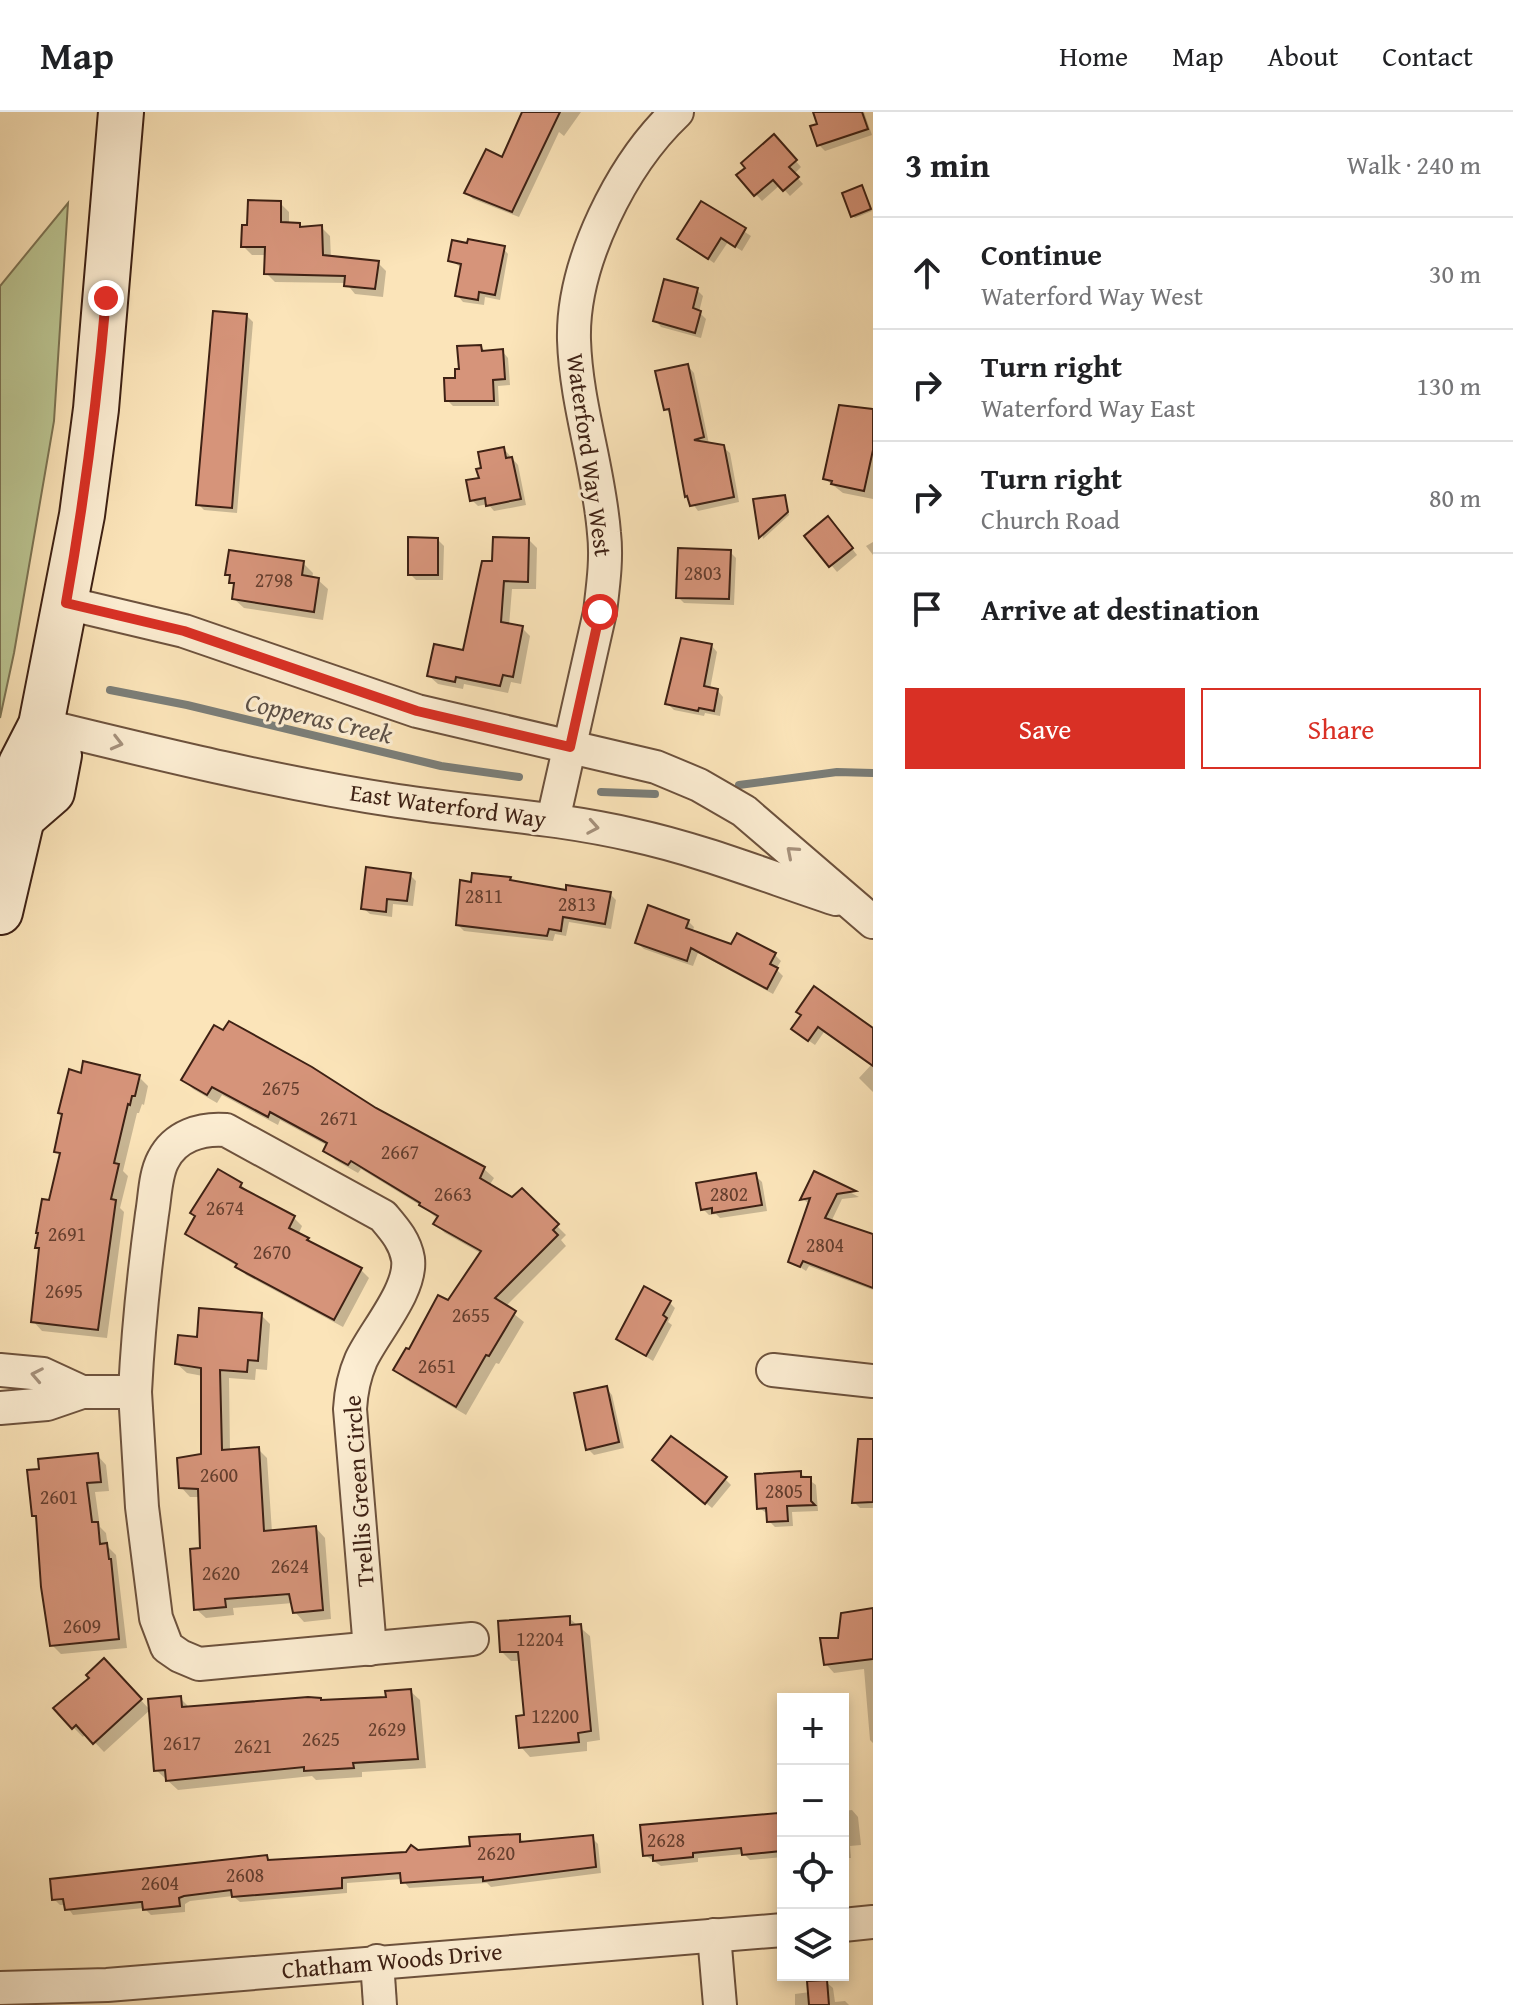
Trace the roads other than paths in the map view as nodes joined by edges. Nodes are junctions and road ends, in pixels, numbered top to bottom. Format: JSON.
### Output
{"nodes":[{"id":1,"x":121,"y":112,"type":"edge"},
{"id":2,"x":677,"y":112,"type":"edge"},
{"id":3,"x":66,"y":603,"type":"junction"},
{"id":4,"x":41,"y":725,"type":"junction"},
{"id":5,"x":570,"y":747,"type":"junction"},
{"id":6,"x":553,"y":820,"type":"junction"},
{"id":7,"x":0,"y":912,"type":"edge"},
{"id":8,"x":862,"y":913,"type":"edge"},
{"id":9,"x":0,"y":1370,"type":"edge"},
{"id":10,"x":773,"y":1370,"type":"dead end"},
{"id":11,"x":873,"y":1381,"type":"edge"},
{"id":12,"x":82,"y":1392,"type":"junction"},
{"id":13,"x":135,"y":1392,"type":"junction"},
{"id":14,"x":0,"y":1408,"type":"edge"},
{"id":15,"x":472,"y":1639,"type":"dead end"},
{"id":16,"x":370,"y":1649,"type":"junction"},
{"id":17,"x":873,"y":1922,"type":"edge"},
{"id":18,"x":849,"y":1924,"type":"edge"},
{"id":19,"x":777,"y":1930,"type":"edge"},
{"id":20,"x":714,"y":1935,"type":"junction"},
{"id":21,"x":377,"y":1961,"type":"junction"},
{"id":22,"x":0,"y":1988,"type":"edge"},
{"id":23,"x":380,"y":2005,"type":"edge"},
{"id":24,"x":720,"y":2005,"type":"edge"}],
"edges":[{"from":1,"to":3,"type":"main road"},
{"from":2,"to":5,"type":"street","name":"Waterford Way West"},
{"from":3,"to":4,"type":"main road"},
{"from":3,"to":5,"type":"street"},
{"from":4,"to":6,"type":"street","name":"East Waterford Way","one_way":true},
{"from":4,"to":7,"type":"main road"},
{"from":5,"to":6,"type":"street","name":"Waterford Way West"},
{"from":8,"to":5,"type":"street","one_way":true},
{"from":6,"to":8,"type":"street","name":"East Waterford Way","one_way":true},
{"from":12,"to":9,"type":"street","one_way":true},
{"from":10,"to":11,"type":"street"},
{"from":12,"to":13,"type":"street"},
{"from":12,"to":14,"type":"street"},
{"from":13,"to":16,"type":"street","name":"Trellis Green Circle"},
{"from":13,"to":16,"type":"street","name":"Trellis Green Circle"},
{"from":15,"to":16,"type":"street","name":"Trellis Green Circle"},
{"from":17,"to":18,"type":"street"},
{"from":19,"to":20,"type":"street","name":"Chatham Woods Drive"},
{"from":20,"to":21,"type":"street","name":"Chatham Woods Drive"},
{"from":20,"to":24,"type":"street"},
{"from":21,"to":22,"type":"street","name":"Chatham Woods Drive"},
{"from":21,"to":23,"type":"street"}]}
